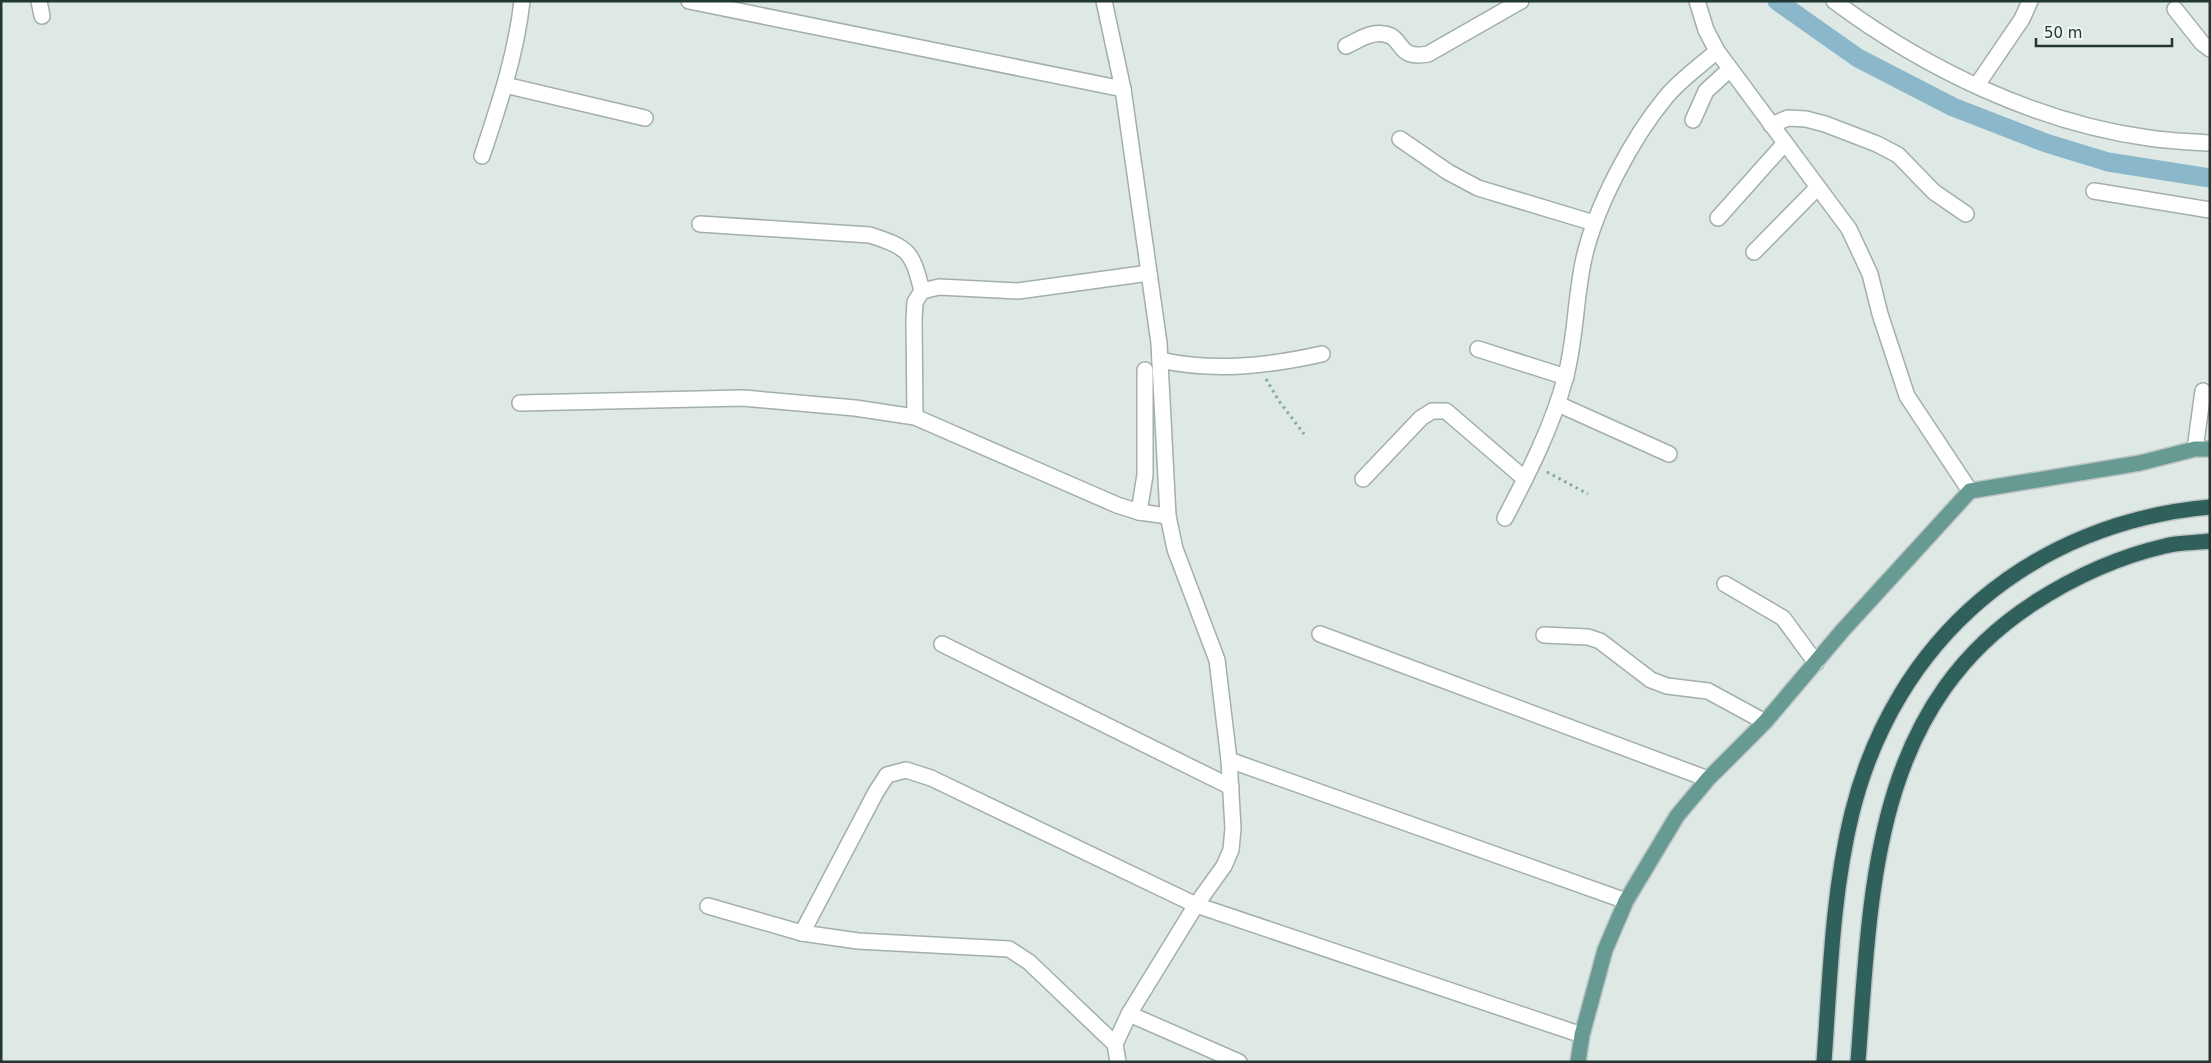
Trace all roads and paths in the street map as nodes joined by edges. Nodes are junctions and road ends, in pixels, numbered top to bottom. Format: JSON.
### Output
{"nodes":[{"id":1,"x":522,"y":1,"type":"edge"},
{"id":2,"x":689,"y":1,"type":"edge"},
{"id":3,"x":1104,"y":1,"type":"edge"},
{"id":4,"x":1521,"y":1,"type":"edge"},
{"id":5,"x":1697,"y":1,"type":"edge"},
{"id":6,"x":1834,"y":1,"type":"edge"},
{"id":7,"x":2030,"y":1,"type":"edge"},
{"id":8,"x":2176,"y":9,"type":"dead end"},
{"id":9,"x":1346,"y":46,"type":"dead end"},
{"id":10,"x":2210,"y":49,"type":"edge"},
{"id":11,"x":1717,"y":51,"type":"junction"},
{"id":12,"x":1730,"y":68,"type":"junction"},
{"id":13,"x":506,"y":85,"type":"junction"},
{"id":14,"x":1977,"y":85,"type":"junction"},
{"id":15,"x":1123,"y":89,"type":"junction"},
{"id":16,"x":644,"y":118,"type":"dead end"},
{"id":17,"x":1692,"y":120,"type":"dead end"},
{"id":18,"x":1772,"y":124,"type":"junction"},
{"id":19,"x":1400,"y":139,"type":"dead end"},
{"id":20,"x":1785,"y":143,"type":"junction"},
{"id":21,"x":2210,"y":144,"type":"edge"},
{"id":22,"x":482,"y":156,"type":"dead end"},
{"id":23,"x":1817,"y":188,"type":"junction"},
{"id":24,"x":2094,"y":191,"type":"dead end"},
{"id":25,"x":2210,"y":210,"type":"edge"},
{"id":26,"x":1966,"y":214,"type":"dead end"},
{"id":27,"x":1718,"y":218,"type":"dead end"},
{"id":28,"x":1594,"y":223,"type":"junction"},
{"id":29,"x":700,"y":224,"type":"dead end"},
{"id":30,"x":1754,"y":252,"type":"dead end"},
{"id":31,"x":1149,"y":273,"type":"junction"},
{"id":32,"x":922,"y":291,"type":"junction"},
{"id":33,"x":1478,"y":349,"type":"dead end"},
{"id":34,"x":1322,"y":354,"type":"dead end"},
{"id":35,"x":1160,"y":360,"type":"junction"},
{"id":36,"x":1259,"y":365,"type":"junction"},
{"id":37,"x":1145,"y":370,"type":"dead end"},
{"id":38,"x":1566,"y":377,"type":"junction"},
{"id":39,"x":2203,"y":391,"type":"dead end"},
{"id":40,"x":520,"y":403,"type":"dead end"},
{"id":41,"x":1558,"y":404,"type":"junction"},
{"id":42,"x":915,"y":417,"type":"junction"},
{"id":43,"x":1304,"y":434,"type":"dead end"},
{"id":44,"x":2202,"y":449,"type":"edge"},
{"id":45,"x":1669,"y":454,"type":"dead end"},
{"id":46,"x":1532,"y":464,"type":"junction"},
{"id":47,"x":1363,"y":479,"type":"dead end"},
{"id":48,"x":1526,"y":479,"type":"junction"},
{"id":49,"x":1970,"y":491,"type":"junction"},
{"id":50,"x":1588,"y":494,"type":"dead end"},
{"id":51,"x":2210,"y":506,"type":"edge"},
{"id":52,"x":1139,"y":512,"type":"junction"},
{"id":53,"x":1168,"y":516,"type":"junction"},
{"id":54,"x":1505,"y":518,"type":"dead end"},
{"id":55,"x":2210,"y":541,"type":"edge"},
{"id":56,"x":1725,"y":584,"type":"dead end"},
{"id":57,"x":1320,"y":634,"type":"dead end"},
{"id":58,"x":1544,"y":635,"type":"dead end"},
{"id":59,"x":942,"y":644,"type":"dead end"},
{"id":60,"x":1816,"y":663,"type":"junction"},
{"id":61,"x":1765,"y":722,"type":"junction"},
{"id":62,"x":1230,"y":760,"type":"junction"},
{"id":63,"x":1708,"y":779,"type":"junction"},
{"id":64,"x":1230,"y":787,"type":"junction"},
{"id":65,"x":1626,"y":901,"type":"junction"},
{"id":66,"x":1196,"y":905,"type":"junction"},
{"id":67,"x":708,"y":906,"type":"dead end"},
{"id":68,"x":802,"y":933,"type":"junction"},
{"id":69,"x":1129,"y":1014,"type":"junction"},
{"id":70,"x":1582,"y":1035,"type":"junction"},
{"id":71,"x":1115,"y":1044,"type":"junction"},
{"id":72,"x":1118,"y":1062,"type":"edge"},
{"id":73,"x":1239,"y":1062,"type":"edge"},
{"id":74,"x":1578,"y":1062,"type":"edge"},
{"id":75,"x":1824,"y":1062,"type":"edge"},
{"id":76,"x":1858,"y":1062,"type":"edge"}],
"edges":[{"from":1,"to":13,"type":"street"},
{"from":2,"to":15,"type":"street"},
{"from":3,"to":15,"type":"street"},
{"from":4,"to":9,"type":"street"},
{"from":5,"to":11,"type":"street"},
{"from":6,"to":14,"type":"street"},
{"from":7,"to":14,"type":"street"},
{"from":8,"to":10,"type":"street"},
{"from":11,"to":12,"type":"street"},
{"from":11,"to":28,"type":"street"},
{"from":12,"to":17,"type":"street"},
{"from":12,"to":18,"type":"street"},
{"from":13,"to":16,"type":"street"},
{"from":13,"to":22,"type":"street"},
{"from":14,"to":21,"type":"street"},
{"from":15,"to":31,"type":"street"},
{"from":18,"to":20,"type":"street"},
{"from":18,"to":26,"type":"street"},
{"from":19,"to":28,"type":"street"},
{"from":20,"to":23,"type":"street"},
{"from":20,"to":27,"type":"street"},
{"from":23,"to":30,"type":"street"},
{"from":23,"to":49,"type":"street"},
{"from":24,"to":25,"type":"street"},
{"from":28,"to":38,"type":"street"},
{"from":29,"to":32,"type":"street"},
{"from":31,"to":32,"type":"street"},
{"from":31,"to":35,"type":"street"},
{"from":32,"to":42,"type":"street"},
{"from":33,"to":38,"type":"street"},
{"from":34,"to":36,"type":"street"},
{"from":35,"to":36,"type":"street"},
{"from":35,"to":53,"type":"street"},
{"from":36,"to":43,"type":"path"},
{"from":37,"to":52,"type":"street"},
{"from":38,"to":41,"type":"street"},
{"from":39,"to":44,"type":"street"},
{"from":40,"to":42,"type":"street"},
{"from":41,"to":45,"type":"street"},
{"from":41,"to":46,"type":"street"},
{"from":42,"to":52,"type":"street"},
{"from":44,"to":49,"type":"main road"},
{"from":46,"to":48,"type":"street"},
{"from":46,"to":50,"type":"path"},
{"from":47,"to":48,"type":"street"},
{"from":48,"to":54,"type":"street"},
{"from":49,"to":60,"type":"main road"},
{"from":51,"to":75,"type":"highway"},
{"from":52,"to":53,"type":"street"},
{"from":53,"to":62,"type":"street"},
{"from":55,"to":76,"type":"highway"},
{"from":56,"to":60,"type":"street"},
{"from":57,"to":63,"type":"street"},
{"from":58,"to":61,"type":"street"},
{"from":59,"to":64,"type":"street"},
{"from":60,"to":61,"type":"main road"},
{"from":61,"to":63,"type":"main road"},
{"from":62,"to":64,"type":"street"},
{"from":62,"to":65,"type":"street"},
{"from":63,"to":65,"type":"main road"},
{"from":64,"to":66,"type":"street"},
{"from":65,"to":70,"type":"main road"},
{"from":66,"to":68,"type":"street"},
{"from":66,"to":69,"type":"street"},
{"from":66,"to":70,"type":"street"},
{"from":67,"to":68,"type":"street"},
{"from":68,"to":71,"type":"street"},
{"from":69,"to":71,"type":"street"},
{"from":69,"to":73,"type":"street"},
{"from":70,"to":74,"type":"main road"},
{"from":71,"to":72,"type":"street"}]}
